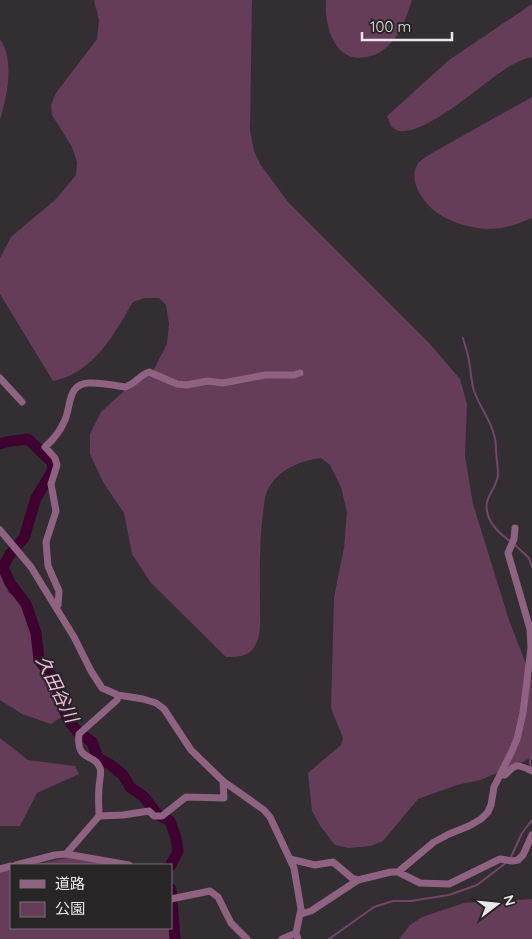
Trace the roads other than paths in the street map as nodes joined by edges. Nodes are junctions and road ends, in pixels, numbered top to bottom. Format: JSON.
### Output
{"nodes":[{"id":1,"x":300,"y":373,"type":"dead end"},
{"id":2,"x":0,"y":378,"type":"edge"},
{"id":3,"x":22,"y":402,"type":"dead end"},
{"id":4,"x":515,"y":528,"type":"dead end"},
{"id":5,"x":0,"y":530,"type":"edge"},
{"id":6,"x":56,"y":607,"type":"junction"},
{"id":7,"x":118,"y":695,"type":"junction"},
{"id":8,"x":530,"y":770,"type":"edge"},
{"id":9,"x":501,"y":774,"type":"junction"},
{"id":10,"x":223,"y":782,"type":"junction"},
{"id":11,"x":99,"y":816,"type":"junction"},
{"id":12,"x":532,"y":834,"type":"edge"},
{"id":13,"x":66,"y":854,"type":"junction"},
{"id":14,"x":290,"y":859,"type":"junction"},
{"id":15,"x":20,"y":864,"type":"edge"},
{"id":16,"x":123,"y":864,"type":"edge"},
{"id":17,"x":398,"y":872,"type":"junction"},
{"id":18,"x":358,"y":880,"type":"junction"},
{"id":19,"x":172,"y":899,"type":"edge"},
{"id":20,"x":301,"y":914,"type":"junction"},
{"id":21,"x":297,"y":936,"type":"edge"},
{"id":22,"x":247,"y":939,"type":"edge"},
{"id":23,"x":282,"y":939,"type":"edge"}],
"edges":[{"from":1,"to":6,"type":"street"},
{"from":2,"to":3,"type":"street"},
{"from":4,"to":9,"type":"street"},
{"from":5,"to":6,"type":"street"},
{"from":6,"to":7,"type":"street"},
{"from":7,"to":10,"type":"street"},
{"from":7,"to":11,"type":"street"},
{"from":8,"to":9,"type":"street"},
{"from":9,"to":17,"type":"street"},
{"from":10,"to":11,"type":"street"},
{"from":10,"to":14,"type":"street"},
{"from":11,"to":13,"type":"street"},
{"from":12,"to":17,"type":"street"},
{"from":13,"to":15,"type":"street"},
{"from":13,"to":16,"type":"street"},
{"from":14,"to":18,"type":"street"},
{"from":14,"to":20,"type":"street"},
{"from":17,"to":18,"type":"street"},
{"from":18,"to":20,"type":"street"},
{"from":19,"to":22,"type":"street"},
{"from":20,"to":21,"type":"street"},
{"from":21,"to":23,"type":"street"}]}
